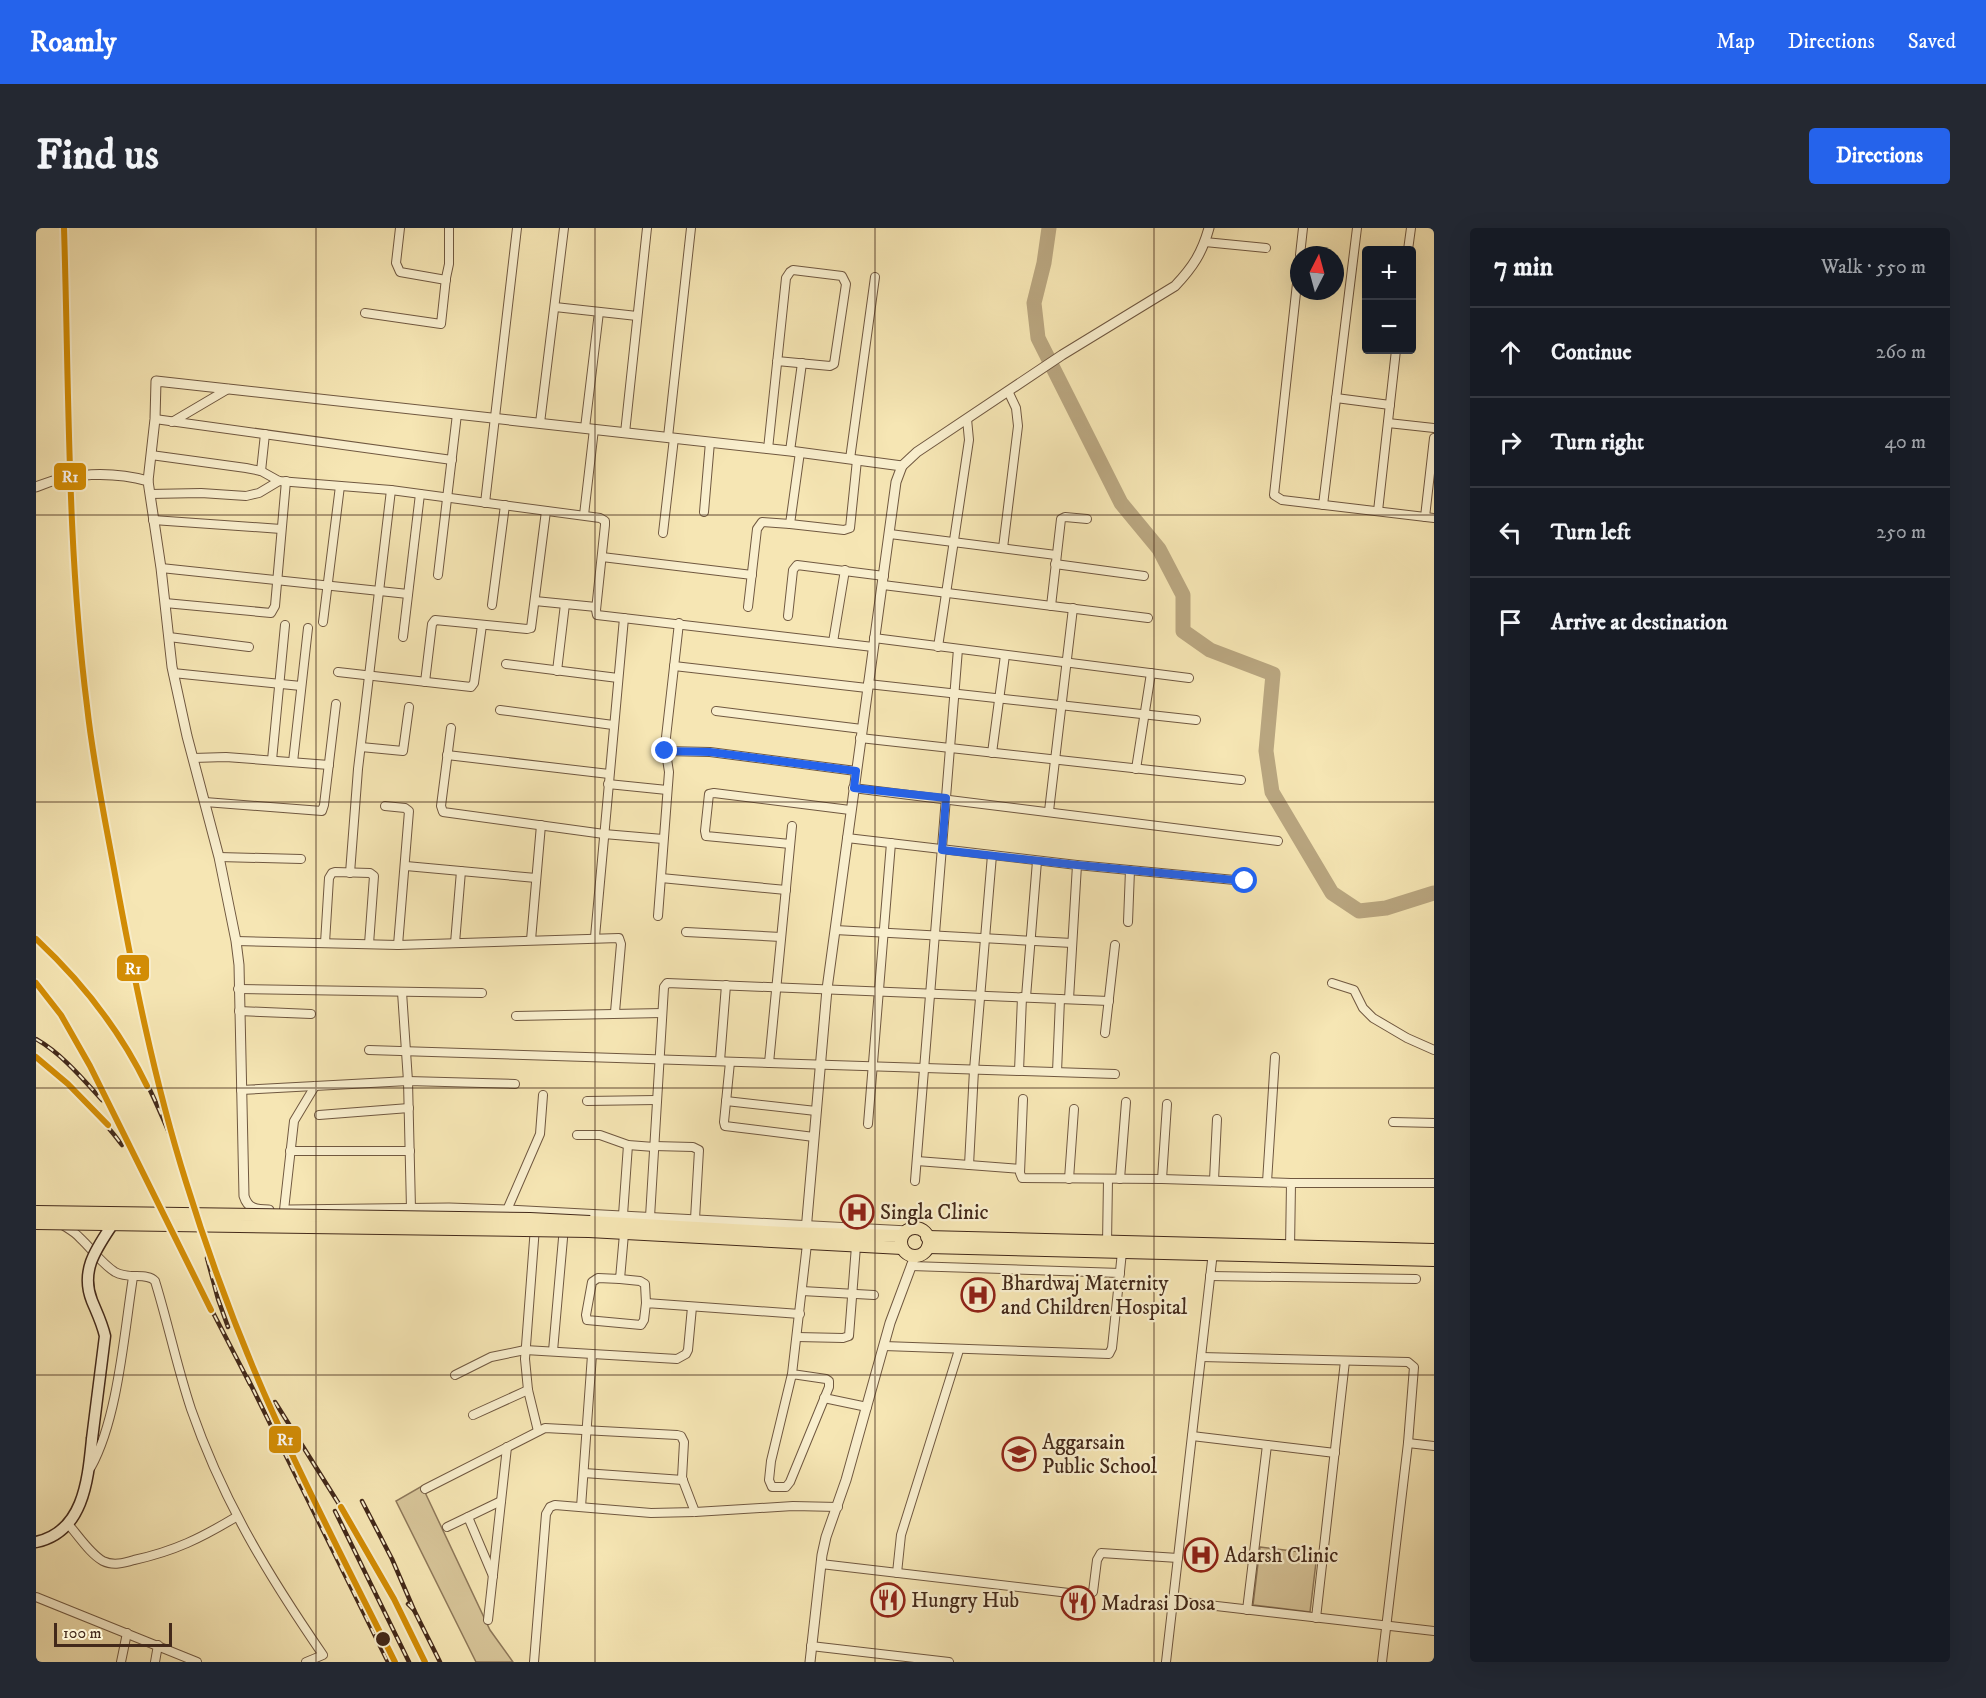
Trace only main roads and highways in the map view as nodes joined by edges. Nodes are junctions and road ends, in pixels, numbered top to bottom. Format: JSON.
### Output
{"nodes":[{"id":1,"x":36,"y":1210,"type":"edge"},
{"id":2,"x":36,"y":1223,"type":"edge"},
{"id":3,"x":112,"y":1224,"type":"junction"},
{"id":4,"x":589,"y":1226,"type":"junction"},
{"id":5,"x":807,"y":1234,"type":"junction"},
{"id":6,"x":904,"y":1238,"type":"junction"},
{"id":7,"x":928,"y":1242,"type":"junction"},
{"id":8,"x":1107,"y":1247,"type":"junction"},
{"id":9,"x":1213,"y":1249,"type":"junction"},
{"id":10,"x":1434,"y":1250,"type":"edge"},
{"id":11,"x":1290,"y":1251,"type":"junction"},
{"id":12,"x":1434,"y":1260,"type":"edge"},
{"id":13,"x":36,"y":1542,"type":"edge"}],
"edges":[{"from":1,"to":4,"type":"main road","bridge":true},
{"from":2,"to":3,"type":"main road","bridge":true},
{"from":3,"to":4,"type":"main road","bridge":true},
{"from":3,"to":13,"type":"main road","bridge":true},
{"from":4,"to":5,"type":"main road"},
{"from":4,"to":5,"type":"main road"},
{"from":5,"to":6,"type":"main road"},
{"from":5,"to":6,"type":"main road"},
{"from":6,"to":7,"type":"main road"},
{"from":6,"to":7,"type":"main road"},
{"from":7,"to":8,"type":"main road"},
{"from":8,"to":9,"type":"main road"},
{"from":8,"to":9,"type":"main road"},
{"from":9,"to":11,"type":"main road"},
{"from":10,"to":11,"type":"main road"},
{"from":11,"to":12,"type":"main road"}]}
